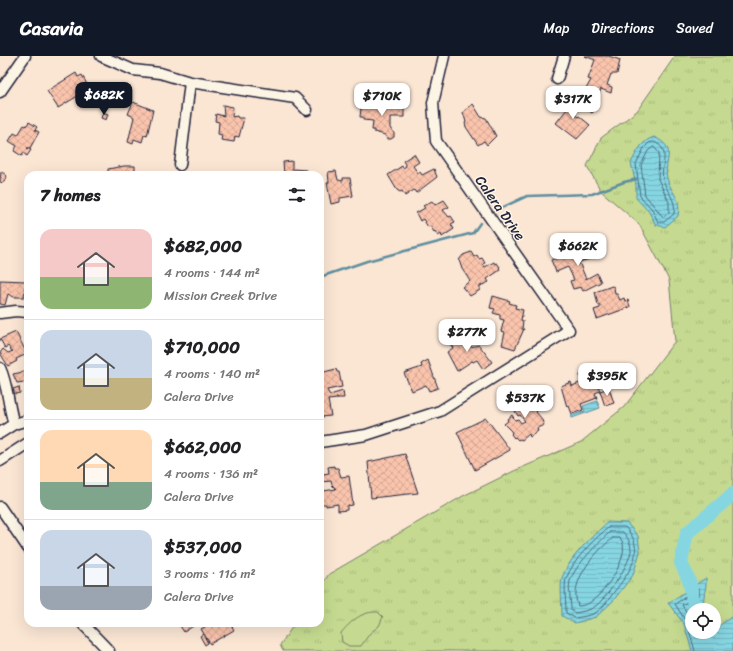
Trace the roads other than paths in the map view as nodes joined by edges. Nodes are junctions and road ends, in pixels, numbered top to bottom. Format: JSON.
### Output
{"nodes":[{"id":1,"x":25,"y":56,"type":"edge"},
{"id":2,"x":101,"y":56,"type":"edge"},
{"id":3,"x":444,"y":56,"type":"edge"},
{"id":4,"x":564,"y":56,"type":"edge"},
{"id":5,"x":557,"y":79,"type":"dead end"},
{"id":6,"x":190,"y":82,"type":"junction"},
{"id":7,"x":0,"y":92,"type":"edge"},
{"id":8,"x":307,"y":110,"type":"dead end"},
{"id":9,"x":180,"y":165,"type":"dead end"},
{"id":10,"x":24,"y":312,"type":"edge"},
{"id":11,"x":0,"y":313,"type":"edge"},
{"id":12,"x":0,"y":368,"type":"edge"},
{"id":13,"x":24,"y":421,"type":"edge"},
{"id":14,"x":14,"y":424,"type":"junction"},
{"id":15,"x":0,"y":433,"type":"edge"},
{"id":16,"x":324,"y":441,"type":"edge"},
{"id":17,"x":24,"y":446,"type":"edge"},
{"id":18,"x":0,"y":461,"type":"edge"},
{"id":19,"x":0,"y":507,"type":"edge"},
{"id":20,"x":24,"y":542,"type":"edge"},
{"id":21,"x":86,"y":627,"type":"edge"},
{"id":22,"x":109,"y":651,"type":"edge"}],
"edges":[{"from":1,"to":7,"type":"street"},
{"from":2,"to":6,"type":"street"},
{"from":3,"to":16,"type":"street","name":"Calera Drive"},
{"from":4,"to":5,"type":"street"},
{"from":6,"to":8,"type":"street"},
{"from":6,"to":9,"type":"street"},
{"from":10,"to":11,"type":"street"},
{"from":12,"to":14,"type":"street"},
{"from":13,"to":14,"type":"street"},
{"from":14,"to":15,"type":"street"},
{"from":17,"to":18,"type":"street"},
{"from":19,"to":20,"type":"street"},
{"from":21,"to":22,"type":"street"}]}
